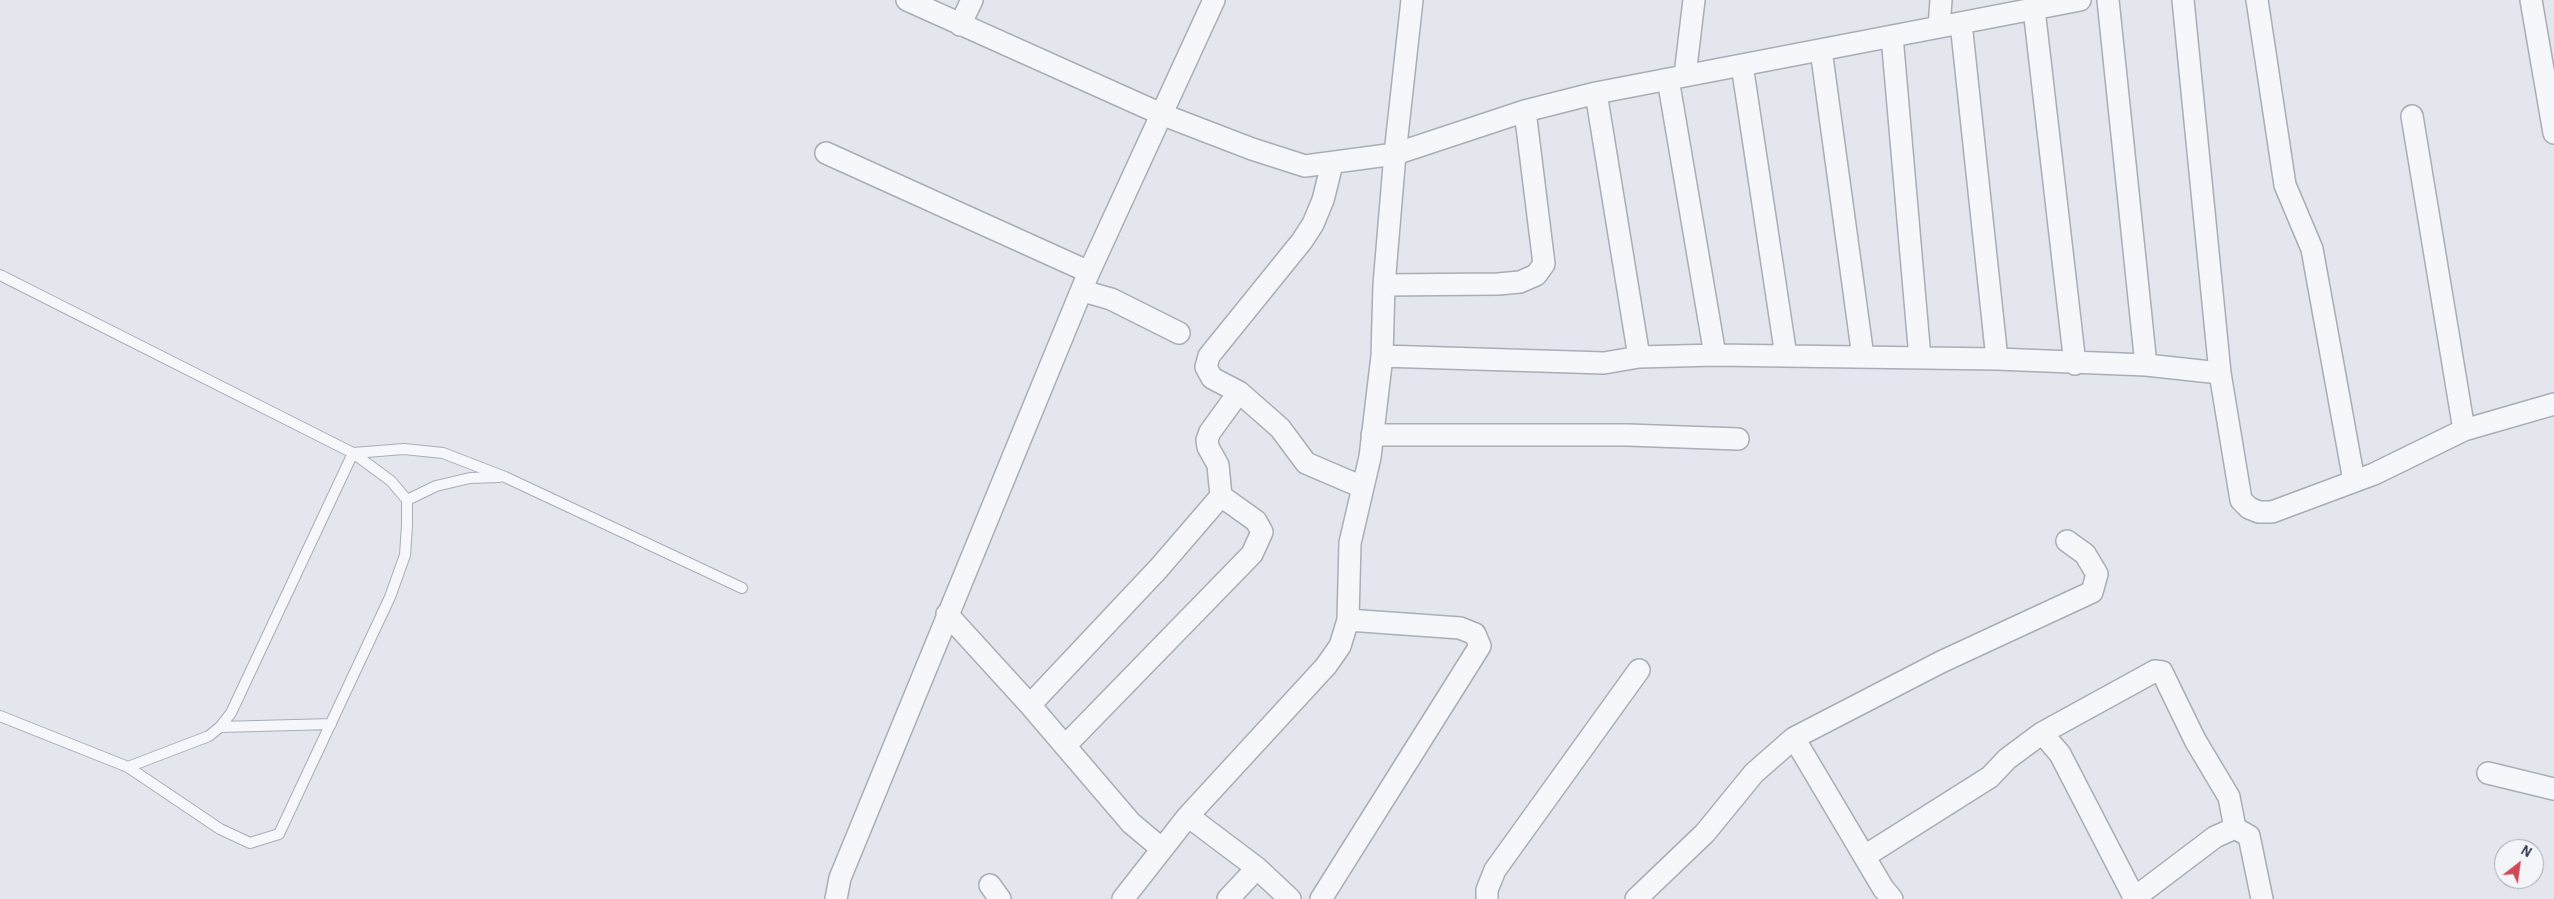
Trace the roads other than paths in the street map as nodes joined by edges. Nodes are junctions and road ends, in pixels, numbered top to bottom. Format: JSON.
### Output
{"nodes":[{"id":1,"x":906,"y":0,"type":"edge"},
{"id":2,"x":972,"y":0,"type":"edge"},
{"id":3,"x":1214,"y":0,"type":"edge"},
{"id":4,"x":1412,"y":0,"type":"edge"},
{"id":5,"x":1694,"y":0,"type":"edge"},
{"id":6,"x":1941,"y":0,"type":"edge"},
{"id":7,"x":2080,"y":0,"type":"edge"},
{"id":8,"x":2108,"y":0,"type":"edge"},
{"id":9,"x":2183,"y":0,"type":"edge"},
{"id":10,"x":2257,"y":0,"type":"edge"},
{"id":11,"x":2531,"y":0,"type":"edge"},
{"id":12,"x":2057,"y":2,"type":"edge"},
{"id":13,"x":2034,"y":9,"type":"junction"},
{"id":14,"x":1961,"y":23,"type":"junction"},
{"id":15,"x":960,"y":25,"type":"junction"},
{"id":16,"x":1939,"y":27,"type":"junction"},
{"id":17,"x":1892,"y":36,"type":"junction"},
{"id":18,"x":1820,"y":50,"type":"junction"},
{"id":19,"x":1742,"y":65,"type":"junction"},
{"id":20,"x":1676,"y":77,"type":"junction"},
{"id":21,"x":1596,"y":93,"type":"junction"},
{"id":22,"x":1525,"y":111,"type":"junction"},
{"id":23,"x":1160,"y":114,"type":"junction"},
{"id":24,"x":2412,"y":116,"type":"dead end"},
{"id":25,"x":2554,"y":133,"type":"edge"},
{"id":26,"x":826,"y":153,"type":"dead end"},
{"id":27,"x":1395,"y":154,"type":"junction"},
{"id":28,"x":1332,"y":164,"type":"junction"},
{"id":29,"x":0,"y":275,"type":"edge"},
{"id":30,"x":1086,"y":281,"type":"junction"},
{"id":31,"x":1384,"y":285,"type":"junction"},
{"id":32,"x":1179,"y":333,"type":"dead end"},
{"id":33,"x":1715,"y":355,"type":"junction"},
{"id":34,"x":1382,"y":356,"type":"junction"},
{"id":35,"x":1786,"y":356,"type":"junction"},
{"id":36,"x":1638,"y":357,"type":"junction"},
{"id":37,"x":1863,"y":357,"type":"junction"},
{"id":38,"x":1920,"y":358,"type":"junction"},
{"id":39,"x":1997,"y":359,"type":"junction"},
{"id":40,"x":2075,"y":364,"type":"junction"},
{"id":41,"x":2146,"y":365,"type":"junction"},
{"id":42,"x":2220,"y":373,"type":"junction"},
{"id":43,"x":1239,"y":392,"type":"junction"},
{"id":44,"x":2554,"y":404,"type":"edge"},
{"id":45,"x":2464,"y":430,"type":"junction"},
{"id":46,"x":1372,"y":435,"type":"junction"},
{"id":47,"x":1738,"y":439,"type":"dead end"},
{"id":48,"x":353,"y":452,"type":"junction"},
{"id":49,"x":505,"y":477,"type":"junction"},
{"id":50,"x":2354,"y":481,"type":"junction"},
{"id":51,"x":1362,"y":487,"type":"junction"},
{"id":52,"x":1221,"y":496,"type":"junction"},
{"id":53,"x":407,"y":500,"type":"junction"},
{"id":54,"x":2067,"y":541,"type":"dead end"},
{"id":55,"x":742,"y":588,"type":"dead end"},
{"id":56,"x":947,"y":614,"type":"junction"},
{"id":57,"x":1348,"y":620,"type":"junction"},
{"id":58,"x":1639,"y":670,"type":"dead end"},
{"id":59,"x":1030,"y":705,"type":"junction"},
{"id":60,"x":0,"y":716,"type":"edge"},
{"id":61,"x":331,"y":724,"type":"junction"},
{"id":62,"x":220,"y":727,"type":"junction"},
{"id":63,"x":2042,"y":734,"type":"junction"},
{"id":64,"x":1794,"y":738,"type":"junction"},
{"id":65,"x":1065,"y":746,"type":"junction"},
{"id":66,"x":128,"y":767,"type":"junction"},
{"id":67,"x":2488,"y":773,"type":"dead end"},
{"id":68,"x":2554,"y":788,"type":"edge"},
{"id":69,"x":1188,"y":816,"type":"junction"},
{"id":70,"x":2235,"y":828,"type":"junction"},
{"id":71,"x":1162,"y":849,"type":"junction"},
{"id":72,"x":1864,"y":856,"type":"junction"},
{"id":73,"x":1257,"y":868,"type":"junction"},
{"id":74,"x":1883,"y":895,"type":"edge"},
{"id":75,"x":836,"y":899,"type":"edge"},
{"id":76,"x":1123,"y":899,"type":"edge"},
{"id":77,"x":1228,"y":899,"type":"edge"},
{"id":78,"x":1290,"y":899,"type":"edge"},
{"id":79,"x":1321,"y":899,"type":"edge"},
{"id":80,"x":1487,"y":899,"type":"edge"},
{"id":81,"x":1636,"y":899,"type":"edge"},
{"id":82,"x":2134,"y":899,"type":"edge"},
{"id":83,"x":2262,"y":899,"type":"edge"}],
"edges":[{"from":1,"to":15,"type":"street"},
{"from":2,"to":15,"type":"street"},
{"from":3,"to":23,"type":"street"},
{"from":4,"to":27,"type":"street"},
{"from":5,"to":20,"type":"street"},
{"from":6,"to":16,"type":"street"},
{"from":7,"to":12,"type":"street"},
{"from":8,"to":41,"type":"street"},
{"from":9,"to":42,"type":"street"},
{"from":10,"to":50,"type":"street"},
{"from":11,"to":25,"type":"street"},
{"from":12,"to":13,"type":"street"},
{"from":13,"to":14,"type":"street"},
{"from":13,"to":40,"type":"street"},
{"from":14,"to":16,"type":"street"},
{"from":14,"to":39,"type":"street"},
{"from":15,"to":23,"type":"street"},
{"from":16,"to":17,"type":"street"},
{"from":17,"to":18,"type":"street"},
{"from":17,"to":38,"type":"street"},
{"from":18,"to":19,"type":"street"},
{"from":18,"to":37,"type":"street"},
{"from":19,"to":20,"type":"street"},
{"from":19,"to":35,"type":"street"},
{"from":20,"to":21,"type":"street"},
{"from":20,"to":33,"type":"street"},
{"from":21,"to":22,"type":"street"},
{"from":21,"to":36,"type":"street"},
{"from":22,"to":27,"type":"street"},
{"from":22,"to":31,"type":"street"},
{"from":23,"to":28,"type":"street"},
{"from":23,"to":30,"type":"street"},
{"from":24,"to":45,"type":"street"},
{"from":26,"to":30,"type":"street"},
{"from":27,"to":28,"type":"street"},
{"from":27,"to":31,"type":"street"},
{"from":28,"to":43,"type":"street"},
{"from":29,"to":48,"type":"lane"},
{"from":30,"to":32,"type":"street"},
{"from":30,"to":56,"type":"street"},
{"from":31,"to":34,"type":"street"},
{"from":33,"to":35,"type":"street"},
{"from":33,"to":36,"type":"street"},
{"from":34,"to":36,"type":"street"},
{"from":34,"to":46,"type":"street"},
{"from":35,"to":37,"type":"street"},
{"from":37,"to":38,"type":"street"},
{"from":38,"to":39,"type":"street"},
{"from":39,"to":40,"type":"street"},
{"from":40,"to":41,"type":"street"},
{"from":41,"to":42,"type":"street"},
{"from":42,"to":50,"type":"street"},
{"from":43,"to":51,"type":"street"},
{"from":43,"to":52,"type":"street"},
{"from":44,"to":45,"type":"street"},
{"from":45,"to":50,"type":"street"},
{"from":46,"to":47,"type":"street"},
{"from":46,"to":51,"type":"street"},
{"from":48,"to":49,"type":"lane"},
{"from":48,"to":53,"type":"lane"},
{"from":48,"to":62,"type":"lane"},
{"from":49,"to":53,"type":"lane"},
{"from":49,"to":55,"type":"lane"},
{"from":51,"to":57,"type":"street"},
{"from":52,"to":59,"type":"street"},
{"from":52,"to":65,"type":"street"},
{"from":53,"to":61,"type":"lane"},
{"from":54,"to":64,"type":"street"},
{"from":56,"to":59,"type":"street"},
{"from":56,"to":75,"type":"street"},
{"from":57,"to":69,"type":"street"},
{"from":57,"to":79,"type":"street"},
{"from":58,"to":80,"type":"street"},
{"from":59,"to":65,"type":"street"},
{"from":60,"to":66,"type":"lane"},
{"from":61,"to":62,"type":"lane"},
{"from":61,"to":66,"type":"lane"},
{"from":62,"to":66,"type":"lane"},
{"from":63,"to":70,"type":"street"},
{"from":63,"to":72,"type":"street"},
{"from":63,"to":82,"type":"street"},
{"from":64,"to":72,"type":"street"},
{"from":64,"to":81,"type":"street"},
{"from":65,"to":71,"type":"street"},
{"from":67,"to":68,"type":"street"},
{"from":69,"to":71,"type":"street"},
{"from":69,"to":73,"type":"street"},
{"from":70,"to":82,"type":"street"},
{"from":70,"to":83,"type":"street"},
{"from":71,"to":76,"type":"street"},
{"from":72,"to":74,"type":"street"},
{"from":73,"to":77,"type":"street"},
{"from":73,"to":78,"type":"street"}]}
